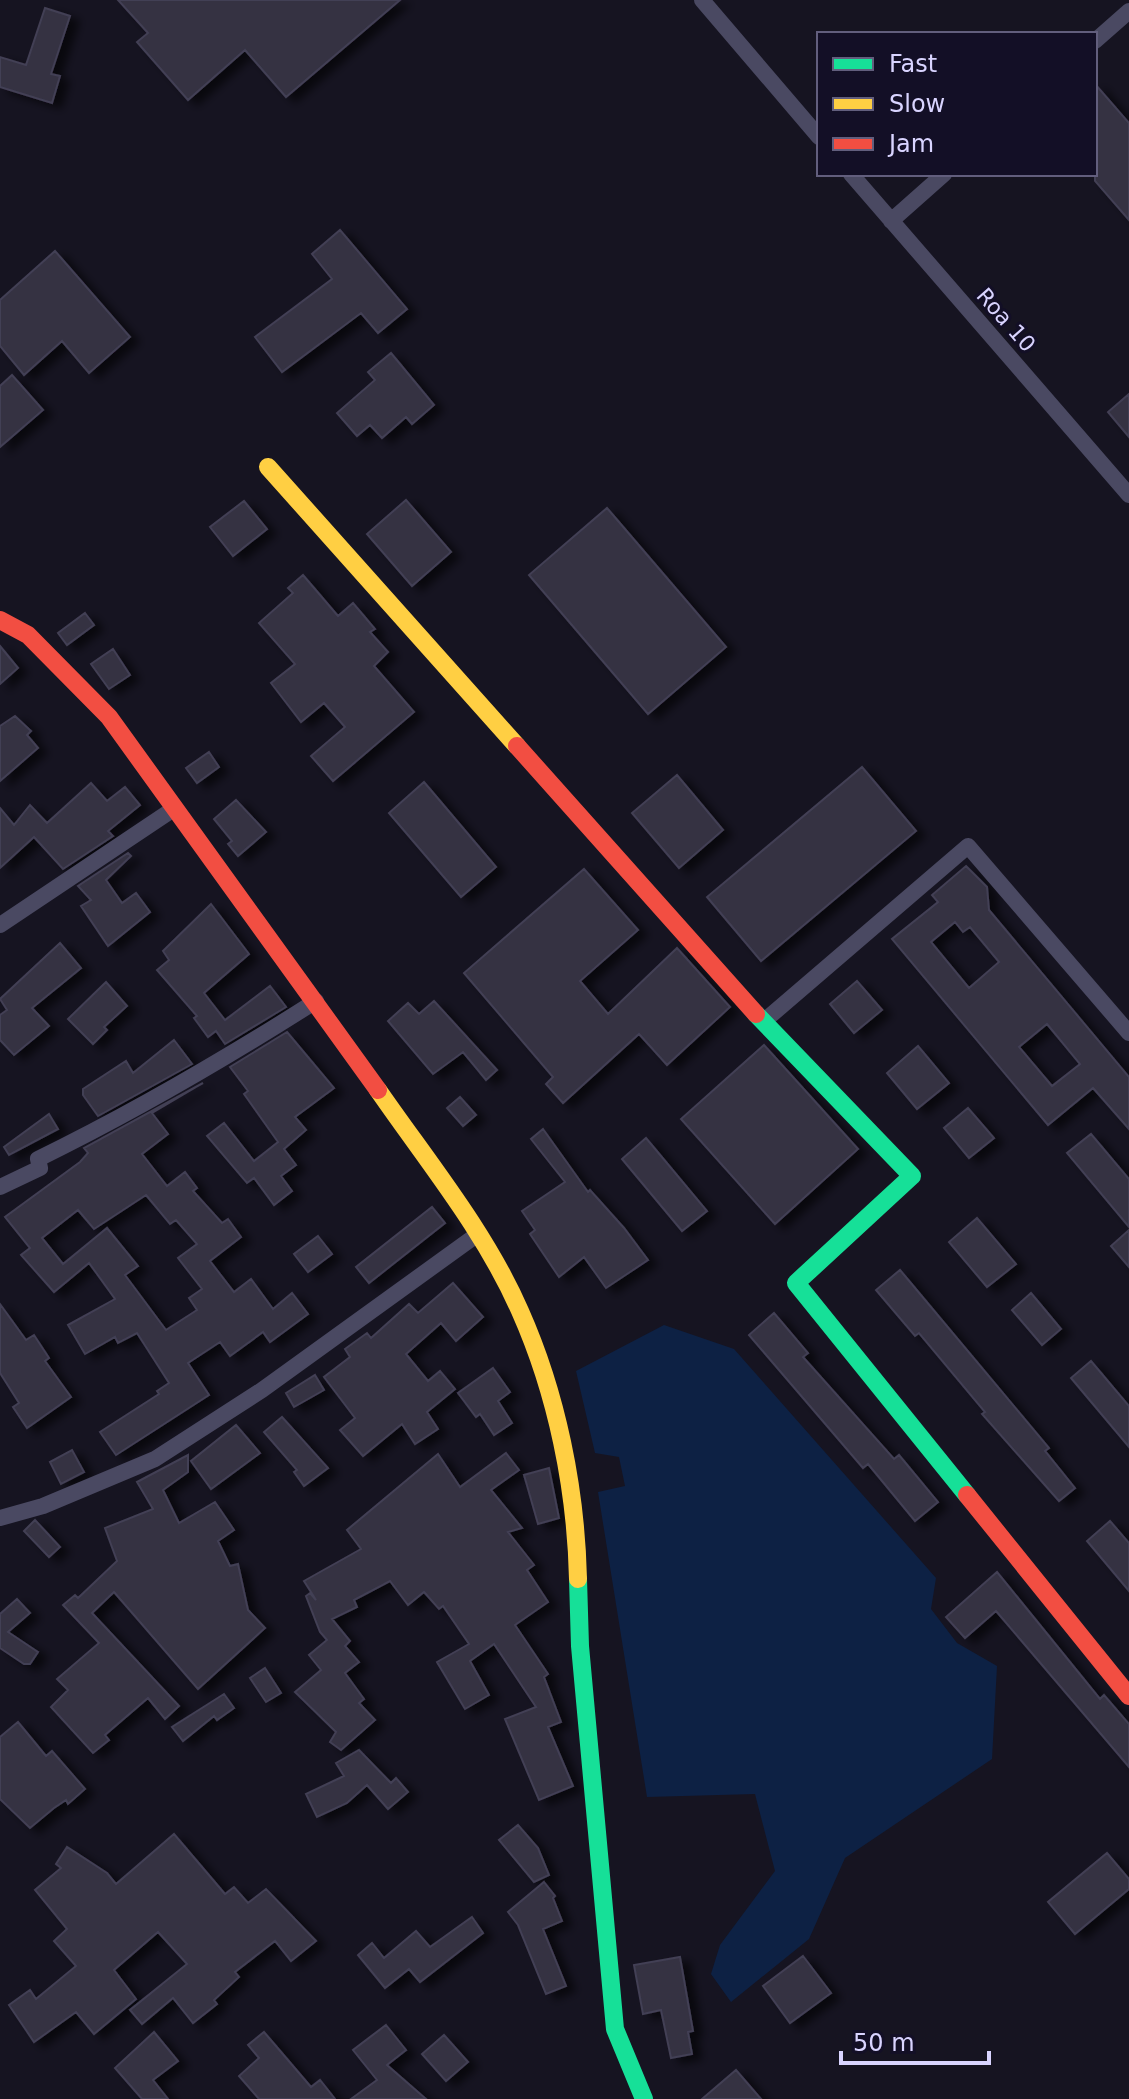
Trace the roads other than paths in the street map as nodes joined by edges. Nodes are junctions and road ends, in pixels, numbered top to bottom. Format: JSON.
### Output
{"nodes":[{"id":1,"x":702,"y":0,"type":"edge"},
{"id":2,"x":1129,"y":11,"type":"edge"},
{"id":3,"x":1097,"y":39,"type":"edge"},
{"id":4,"x":817,"y":135,"type":"edge"},
{"id":5,"x":853,"y":176,"type":"edge"},
{"id":6,"x":942,"y":176,"type":"edge"},
{"id":7,"x":891,"y":221,"type":"junction"},
{"id":8,"x":268,"y":467,"type":"dead end"},
{"id":9,"x":1129,"y":495,"type":"edge"},
{"id":10,"x":0,"y":620,"type":"edge"},
{"id":11,"x":175,"y":808,"type":"junction"},
{"id":12,"x":0,"y":925,"type":"edge"},
{"id":13,"x":316,"y":1001,"type":"junction"},
{"id":14,"x":763,"y":1022,"type":"junction"},
{"id":15,"x":1129,"y":1033,"type":"edge"},
{"id":16,"x":0,"y":1187,"type":"edge"},
{"id":17,"x":478,"y":1234,"type":"junction"},
{"id":18,"x":0,"y":1518,"type":"edge"},
{"id":19,"x":1129,"y":1696,"type":"edge"},
{"id":20,"x":644,"y":2099,"type":"edge"}],
"edges":[{"from":1,"to":4,"type":"street"},
{"from":2,"to":3,"type":"street"},
{"from":5,"to":7,"type":"street","name":"Roa 10"},
{"from":6,"to":7,"type":"street"},
{"from":7,"to":9,"type":"street","name":"Roa 10"},
{"from":8,"to":14,"type":"street"},
{"from":10,"to":11,"type":"street"},
{"from":11,"to":12,"type":"street"},
{"from":11,"to":13,"type":"street"},
{"from":13,"to":16,"type":"street"},
{"from":13,"to":17,"type":"street"},
{"from":14,"to":15,"type":"street"},
{"from":14,"to":19,"type":"street"},
{"from":17,"to":18,"type":"street"},
{"from":17,"to":20,"type":"street"}]}
